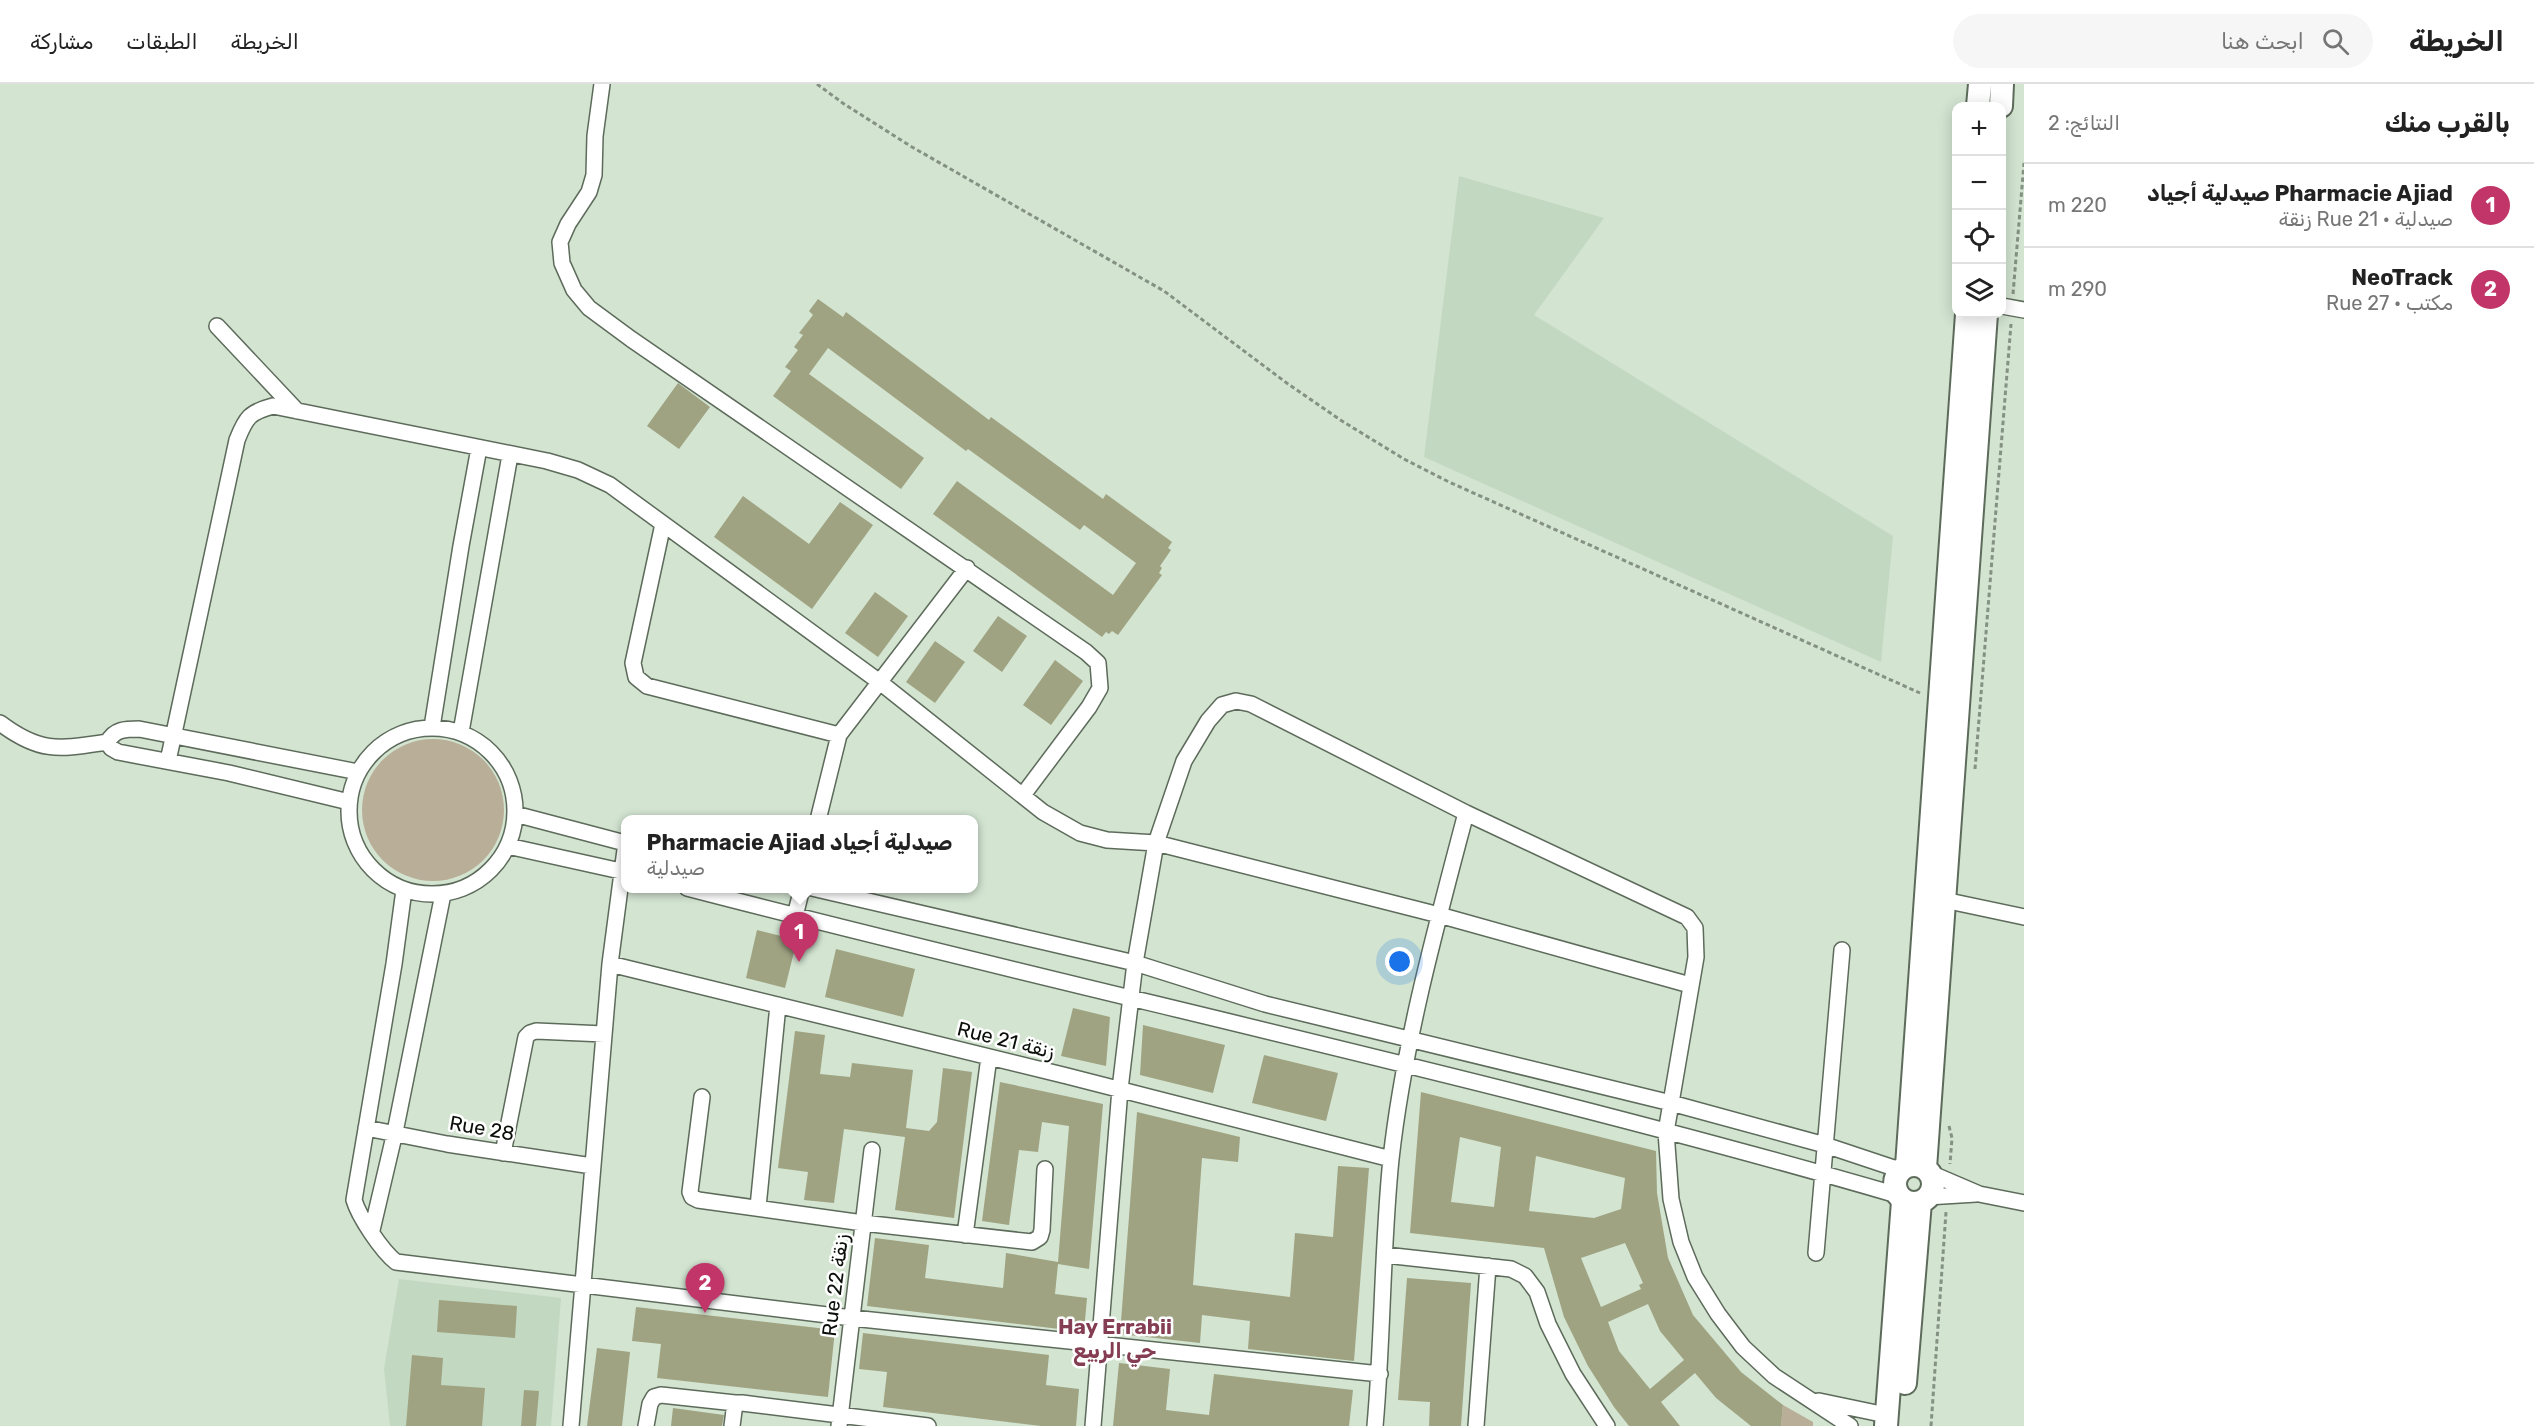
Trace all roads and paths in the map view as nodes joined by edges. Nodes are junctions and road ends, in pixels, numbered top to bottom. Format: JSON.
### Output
{"nodes":[{"id":1,"x":602,"y":84,"type":"edge"},
{"id":2,"x":817,"y":84,"type":"edge"},
{"id":3,"x":1980,"y":84,"type":"edge"},
{"id":4,"x":2002,"y":84,"type":"edge"},
{"id":5,"x":1978,"y":102,"type":"edge"},
{"id":6,"x":2001,"y":102,"type":"edge"},
{"id":7,"x":2024,"y":163,"type":"edge"},
{"id":8,"x":2013,"y":308,"type":"edge"},
{"id":9,"x":1967,"y":318,"type":"edge"},
{"id":10,"x":1986,"y":318,"type":"edge"},
{"id":11,"x":217,"y":326,"type":"dead end"},
{"id":12,"x":297,"y":411,"type":"junction"},
{"id":13,"x":479,"y":448,"type":"junction"},
{"id":14,"x":510,"y":455,"type":"junction"},
{"id":15,"x":663,"y":524,"type":"junction"},
{"id":16,"x":967,"y":568,"type":"junction"},
{"id":17,"x":881,"y":683,"type":"junction"},
{"id":18,"x":1939,"y":702,"type":"junction"},
{"id":19,"x":0,"y":723,"type":"edge"},
{"id":20,"x":432,"y":727,"type":"junction"},
{"id":21,"x":461,"y":732,"type":"junction"},
{"id":22,"x":839,"y":735,"type":"junction"},
{"id":23,"x":174,"y":736,"type":"junction"},
{"id":24,"x":108,"y":742,"type":"junction"},
{"id":25,"x":168,"y":761,"type":"junction"},
{"id":26,"x":358,"y":772,"type":"junction"},
{"id":27,"x":1975,"y":773,"type":"dead end"},
{"id":28,"x":1023,"y":795,"type":"junction"},
{"id":29,"x":349,"y":802,"type":"junction"},
{"id":30,"x":1466,"y":813,"type":"junction"},
{"id":31,"x":515,"y":814,"type":"junction"},
{"id":32,"x":819,"y":815,"type":"edge"},
{"id":33,"x":621,"y":842,"type":"edge"},
{"id":34,"x":1156,"y":843,"type":"junction"},
{"id":35,"x":508,"y":846,"type":"junction"},
{"id":36,"x":621,"y":871,"type":"edge"},
{"id":37,"x":404,"y":890,"type":"junction"},
{"id":38,"x":621,"y":892,"type":"edge"},
{"id":39,"x":706,"y":893,"type":"edge"},
{"id":40,"x":800,"y":893,"type":"edge"},
{"id":41,"x":834,"y":893,"type":"edge"},
{"id":42,"x":443,"y":894,"type":"junction"},
{"id":43,"x":1944,"y":900,"type":"junction"},
{"id":44,"x":1439,"y":915,"type":"junction"},
{"id":45,"x":795,"y":916,"type":"junction"},
{"id":46,"x":2024,"y":917,"type":"edge"},
{"id":47,"x":1842,"y":950,"type":"dead end"},
{"id":48,"x":1135,"y":963,"type":"junction"},
{"id":49,"x":610,"y":964,"type":"junction"},
{"id":50,"x":1690,"y":985,"type":"junction"},
{"id":51,"x":1131,"y":999,"type":"junction"},
{"id":52,"x":778,"y":1005,"type":"junction"},
{"id":53,"x":604,"y":1034,"type":"junction"},
{"id":54,"x":1411,"y":1039,"type":"junction"},
{"id":55,"x":989,"y":1057,"type":"junction"},
{"id":56,"x":1405,"y":1064,"type":"junction"},
{"id":57,"x":1120,"y":1089,"type":"junction"},
{"id":58,"x":702,"y":1097,"type":"dead end"},
{"id":59,"x":1671,"y":1103,"type":"junction"},
{"id":60,"x":366,"y":1128,"type":"junction"},
{"id":61,"x":395,"y":1132,"type":"junction"},
{"id":62,"x":1666,"y":1132,"type":"junction"},
{"id":63,"x":1825,"y":1145,"type":"junction"},
{"id":64,"x":872,"y":1150,"type":"dead end"},
{"id":65,"x":503,"y":1153,"type":"junction"},
{"id":66,"x":1391,"y":1159,"type":"junction"},
{"id":67,"x":592,"y":1166,"type":"junction"},
{"id":68,"x":1045,"y":1169,"type":"dead end"},
{"id":69,"x":1915,"y":1169,"type":"junction"},
{"id":70,"x":1822,"y":1173,"type":"junction"},
{"id":71,"x":1979,"y":1194,"type":"junction"},
{"id":72,"x":1919,"y":1200,"type":"junction"},
{"id":73,"x":2024,"y":1203,"type":"edge"},
{"id":74,"x":758,"y":1207,"type":"junction"},
{"id":75,"x":863,"y":1223,"type":"junction"},
{"id":76,"x":372,"y":1230,"type":"junction"},
{"id":77,"x":965,"y":1235,"type":"junction"},
{"id":78,"x":1816,"y":1253,"type":"dead end"},
{"id":79,"x":1385,"y":1255,"type":"junction"},
{"id":80,"x":1488,"y":1266,"type":"junction"},
{"id":81,"x":581,"y":1286,"type":"junction"},
{"id":82,"x":852,"y":1318,"type":"junction"},
{"id":83,"x":1098,"y":1345,"type":"junction"},
{"id":84,"x":1380,"y":1374,"type":"junction"},
{"id":85,"x":1810,"y":1399,"type":"junction"},
{"id":86,"x":735,"y":1403,"type":"junction"},
{"id":87,"x":839,"y":1420,"type":"edge"},
{"id":88,"x":1891,"y":1422,"type":"edge"},
{"id":89,"x":571,"y":1426,"type":"edge"},
{"id":90,"x":646,"y":1426,"type":"edge"},
{"id":91,"x":732,"y":1426,"type":"edge"},
{"id":92,"x":928,"y":1426,"type":"edge"},
{"id":93,"x":1093,"y":1426,"type":"edge"},
{"id":94,"x":1375,"y":1426,"type":"edge"},
{"id":95,"x":1476,"y":1426,"type":"edge"},
{"id":96,"x":1607,"y":1426,"type":"edge"},
{"id":97,"x":1850,"y":1426,"type":"edge"},
{"id":98,"x":1931,"y":1426,"type":"edge"}],
"edges":[{"from":1,"to":16,"type":"street"},
{"from":2,"to":18,"type":"path"},
{"from":3,"to":5,"type":"main road"},
{"from":4,"to":6,"type":"main road"},
{"from":7,"to":8,"type":"path"},
{"from":8,"to":27,"type":"path"},
{"from":9,"to":18,"type":"main road"},
{"from":10,"to":43,"type":"main road"},
{"from":11,"to":12,"type":"street"},
{"from":12,"to":13,"type":"street"},
{"from":12,"to":23,"type":"street"},
{"from":13,"to":14,"type":"street"},
{"from":13,"to":20,"type":"street"},
{"from":14,"to":15,"type":"street"},
{"from":14,"to":21,"type":"street"},
{"from":15,"to":17,"type":"street"},
{"from":15,"to":22,"type":"street"},
{"from":16,"to":17,"type":"street"},
{"from":16,"to":28,"type":"street"},
{"from":17,"to":22,"type":"street"},
{"from":17,"to":28,"type":"street"},
{"from":18,"to":69,"type":"main road"},
{"from":19,"to":24,"type":"street"},
{"from":20,"to":21,"type":"street"},
{"from":20,"to":26,"type":"street"},
{"from":21,"to":31,"type":"street"},
{"from":22,"to":32,"type":"street"},
{"from":23,"to":24,"type":"street"},
{"from":23,"to":25,"type":"street"},
{"from":23,"to":26,"type":"street"},
{"from":24,"to":25,"type":"street"},
{"from":25,"to":29,"type":"street"},
{"from":26,"to":29,"type":"street"},
{"from":28,"to":34,"type":"street"},
{"from":29,"to":37,"type":"street"},
{"from":30,"to":34,"type":"street"},
{"from":30,"to":44,"type":"street"},
{"from":30,"to":50,"type":"street"},
{"from":31,"to":33,"type":"street"},
{"from":31,"to":35,"type":"street"},
{"from":34,"to":44,"type":"street"},
{"from":34,"to":48,"type":"street"},
{"from":35,"to":36,"type":"street"},
{"from":35,"to":42,"type":"street"},
{"from":37,"to":42,"type":"street"},
{"from":37,"to":60,"type":"street"},
{"from":38,"to":49,"type":"street"},
{"from":39,"to":45,"type":"street"},
{"from":40,"to":45,"type":"street"},
{"from":41,"to":48,"type":"street"},
{"from":42,"to":61,"type":"street"},
{"from":43,"to":46,"type":"street"},
{"from":43,"to":69,"type":"main road"},
{"from":44,"to":50,"type":"street"},
{"from":44,"to":54,"type":"street"},
{"from":45,"to":51,"type":"street"},
{"from":47,"to":63,"type":"street"},
{"from":48,"to":51,"type":"street"},
{"from":48,"to":54,"type":"street"},
{"from":49,"to":52,"type":"street","name":"Rue 21 زنقة"},
{"from":49,"to":53,"type":"street"},
{"from":50,"to":59,"type":"street"},
{"from":51,"to":56,"type":"street"},
{"from":51,"to":57,"type":"street"},
{"from":52,"to":55,"type":"street","name":"Rue 21 زنقة"},
{"from":52,"to":74,"type":"street"},
{"from":53,"to":65,"type":"street"},
{"from":53,"to":67,"type":"street"},
{"from":54,"to":56,"type":"street"},
{"from":54,"to":59,"type":"street"},
{"from":55,"to":57,"type":"street","name":"Rue 21 زنقة"},
{"from":55,"to":77,"type":"street"},
{"from":56,"to":62,"type":"street"},
{"from":56,"to":66,"type":"street"},
{"from":57,"to":66,"type":"street","name":"Rue 21 زنقة"},
{"from":57,"to":83,"type":"street"},
{"from":58,"to":74,"type":"street"},
{"from":59,"to":62,"type":"street"},
{"from":59,"to":63,"type":"street"},
{"from":60,"to":61,"type":"street","name":"Rue 28"},
{"from":60,"to":76,"type":"street"},
{"from":61,"to":65,"type":"street","name":"Rue 28"},
{"from":61,"to":76,"type":"street"},
{"from":62,"to":70,"type":"street"},
{"from":62,"to":85,"type":"street"},
{"from":63,"to":69,"type":"street"},
{"from":63,"to":70,"type":"street"},
{"from":64,"to":75,"type":"street","name":"Rue 22 زنقة"},
{"from":65,"to":67,"type":"street","name":"Rue 28"},
{"from":66,"to":79,"type":"street"},
{"from":67,"to":81,"type":"street"},
{"from":68,"to":77,"type":"street"},
{"from":69,"to":71,"type":"street"},
{"from":69,"to":72,"type":"main road"},
{"from":69,"to":72,"type":"main road"},
{"from":70,"to":72,"type":"street"},
{"from":70,"to":78,"type":"street"},
{"from":71,"to":72,"type":"street"},
{"from":71,"to":73,"type":"street"},
{"from":72,"to":88,"type":"main road"},
{"from":72,"to":98,"type":"path"},
{"from":74,"to":75,"type":"street"},
{"from":75,"to":77,"type":"street"},
{"from":75,"to":82,"type":"street","name":"Rue 22 زنقة"},
{"from":76,"to":81,"type":"street"},
{"from":79,"to":80,"type":"street"},
{"from":79,"to":84,"type":"street"},
{"from":80,"to":95,"type":"street"},
{"from":80,"to":96,"type":"street"},
{"from":81,"to":82,"type":"street"},
{"from":81,"to":89,"type":"street"},
{"from":82,"to":83,"type":"street"},
{"from":82,"to":87,"type":"street","name":"Rue 22 زنقة"},
{"from":83,"to":84,"type":"street"},
{"from":83,"to":93,"type":"street"},
{"from":84,"to":94,"type":"street"},
{"from":85,"to":88,"type":"street"},
{"from":85,"to":97,"type":"street"},
{"from":86,"to":87,"type":"street"},
{"from":86,"to":90,"type":"street"},
{"from":86,"to":91,"type":"street"},
{"from":87,"to":92,"type":"street"}]}
